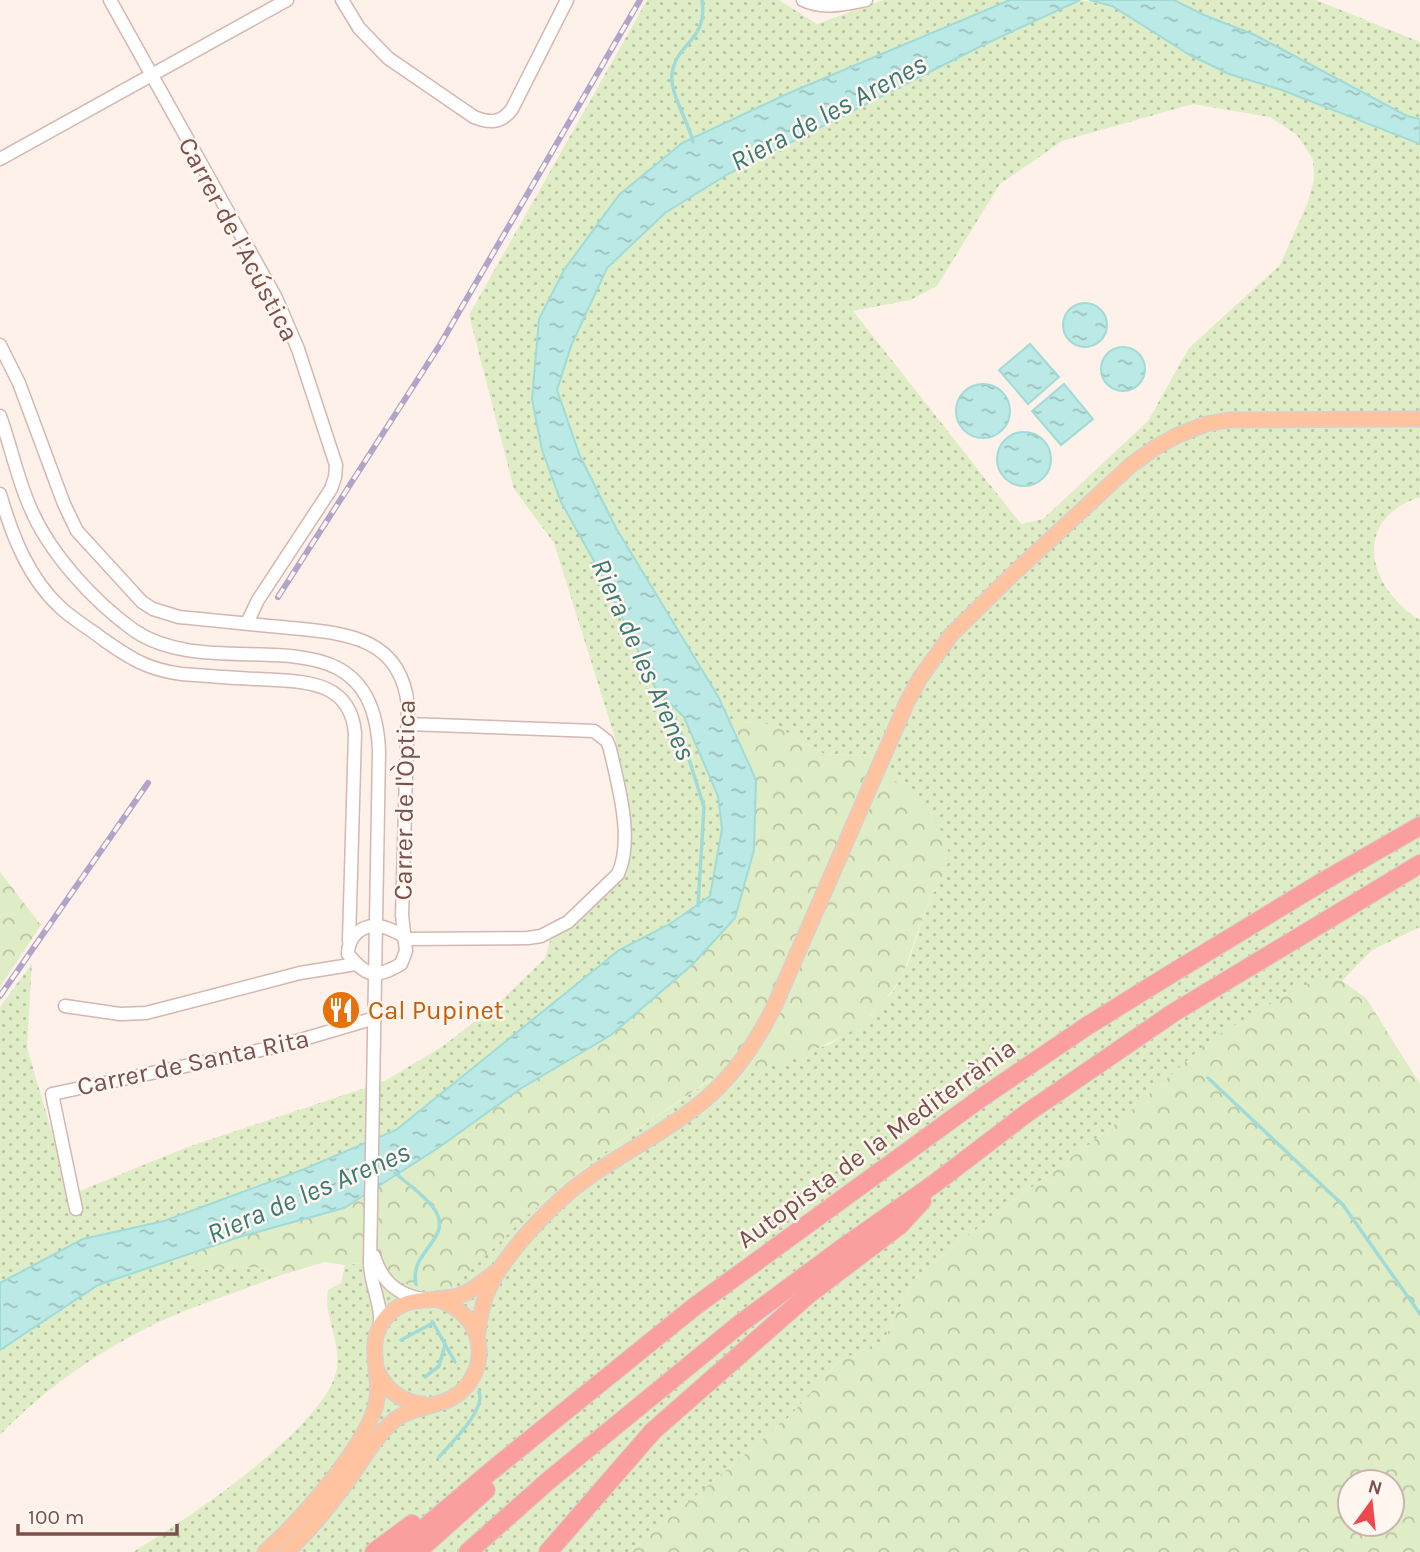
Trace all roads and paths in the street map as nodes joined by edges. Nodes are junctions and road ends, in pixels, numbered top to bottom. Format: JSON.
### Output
{"nodes":[{"id":1,"x":110,"y":0,"type":"edge"},
{"id":2,"x":287,"y":0,"type":"edge"},
{"id":3,"x":342,"y":0,"type":"edge"},
{"id":4,"x":567,"y":0,"type":"edge"},
{"id":5,"x":803,"y":0,"type":"edge"},
{"id":6,"x":866,"y":0,"type":"edge"},
{"id":7,"x":151,"y":75,"type":"junction"},
{"id":8,"x":0,"y":159,"type":"edge"},
{"id":9,"x":0,"y":345,"type":"edge"},
{"id":10,"x":0,"y":416,"type":"edge"},
{"id":11,"x":1420,"y":419,"type":"edge"},
{"id":12,"x":0,"y":494,"type":"edge"},
{"id":13,"x":247,"y":624,"type":"junction"},
{"id":14,"x":408,"y":724,"type":"junction"},
{"id":15,"x":1420,"y":826,"type":"edge"},
{"id":16,"x":1420,"y":864,"type":"edge"},
{"id":17,"x":351,"y":900,"type":"junction"},
{"id":18,"x":402,"y":915,"type":"junction"},
{"id":19,"x":376,"y":925,"type":"junction"},
{"id":20,"x":363,"y":929,"type":"junction"},
{"id":21,"x":390,"y":930,"type":"junction"},
{"id":22,"x":404,"y":938,"type":"junction"},
{"id":23,"x":351,"y":953,"type":"junction"},
{"id":24,"x":376,"y":974,"type":"junction"},
{"id":25,"x":65,"y":1006,"type":"dead end"},
{"id":26,"x":375,"y":1018,"type":"junction"},
{"id":27,"x":934,"y":1184,"type":"junction"},
{"id":28,"x":76,"y":1209,"type":"dead end"},
{"id":29,"x":371,"y":1243,"type":"junction"},
{"id":30,"x":501,"y":1267,"type":"junction"},
{"id":31,"x":429,"y":1299,"type":"junction"},
{"id":32,"x":380,"y":1324,"type":"junction"},
{"id":33,"x":477,"y":1337,"type":"junction"},
{"id":34,"x":374,"y":1363,"type":"junction"},
{"id":35,"x":430,"y":1404,"type":"junction"},
{"id":36,"x":533,"y":1438,"type":"junction"},
{"id":37,"x":514,"y":1452,"type":"junction"},
{"id":38,"x":265,"y":1552,"type":"edge"},
{"id":39,"x":287,"y":1552,"type":"edge"},
{"id":40,"x":374,"y":1552,"type":"edge"},
{"id":41,"x":396,"y":1552,"type":"edge"},
{"id":42,"x":417,"y":1552,"type":"edge"},
{"id":43,"x":468,"y":1552,"type":"edge"},
{"id":44,"x":548,"y":1552,"type":"edge"}],
"edges":[{"from":1,"to":7,"type":"street","name":"Carrer de l'Acústica"},
{"from":2,"to":7,"type":"street"},
{"from":3,"to":4,"type":"street"},
{"from":5,"to":6,"type":"street"},
{"from":7,"to":8,"type":"street"},
{"from":7,"to":13,"type":"street","name":"Carrer de l'Acústica"},
{"from":9,"to":13,"type":"street","name":"Carrer de l'Òptica"},
{"from":10,"to":19,"type":"street"},
{"from":11,"to":30,"type":"main road"},
{"from":12,"to":17,"type":"street"},
{"from":13,"to":14,"type":"street","name":"Carrer de l'Òptica"},
{"from":14,"to":18,"type":"street","name":"Carrer de l'Òptica"},
{"from":14,"to":22,"type":"street"},
{"from":15,"to":36,"type":"highway","name":"Autopista de la Mediterrània"},
{"from":16,"to":27,"type":"highway"},
{"from":17,"to":20,"type":"street"},
{"from":17,"to":23,"type":"street"},
{"from":18,"to":21,"type":"street","name":"Carrer de l'Òptica"},
{"from":18,"to":22,"type":"street","name":"Carrer de l'Òptica"},
{"from":19,"to":20,"type":"street"},
{"from":19,"to":21,"type":"street"},
{"from":19,"to":24,"type":"street"},
{"from":20,"to":23,"type":"street"},
{"from":21,"to":22,"type":"street"},
{"from":22,"to":24,"type":"street"},
{"from":23,"to":24,"type":"street"},
{"from":23,"to":25,"type":"street"},
{"from":24,"to":26,"type":"street"},
{"from":26,"to":28,"type":"street","name":"Carrer de Santa Rita"},
{"from":26,"to":29,"type":"street"},
{"from":27,"to":43,"type":"highway"},
{"from":27,"to":44,"type":"highway"},
{"from":29,"to":31,"type":"street"},
{"from":29,"to":32,"type":"street"},
{"from":30,"to":31,"type":"main road"},
{"from":30,"to":33,"type":"main road"},
{"from":31,"to":32,"type":"main road"},
{"from":31,"to":33,"type":"main road"},
{"from":32,"to":34,"type":"main road"},
{"from":33,"to":35,"type":"main road"},
{"from":34,"to":35,"type":"main road"},
{"from":34,"to":38,"type":"main road"},
{"from":35,"to":39,"type":"main road"},
{"from":36,"to":37,"type":"highway","name":"Autopista de la Mediterrània"},
{"from":36,"to":42,"type":"highway"},
{"from":37,"to":40,"type":"highway"},
{"from":37,"to":41,"type":"highway","name":"Autopista de la Mediterrània"}]}
